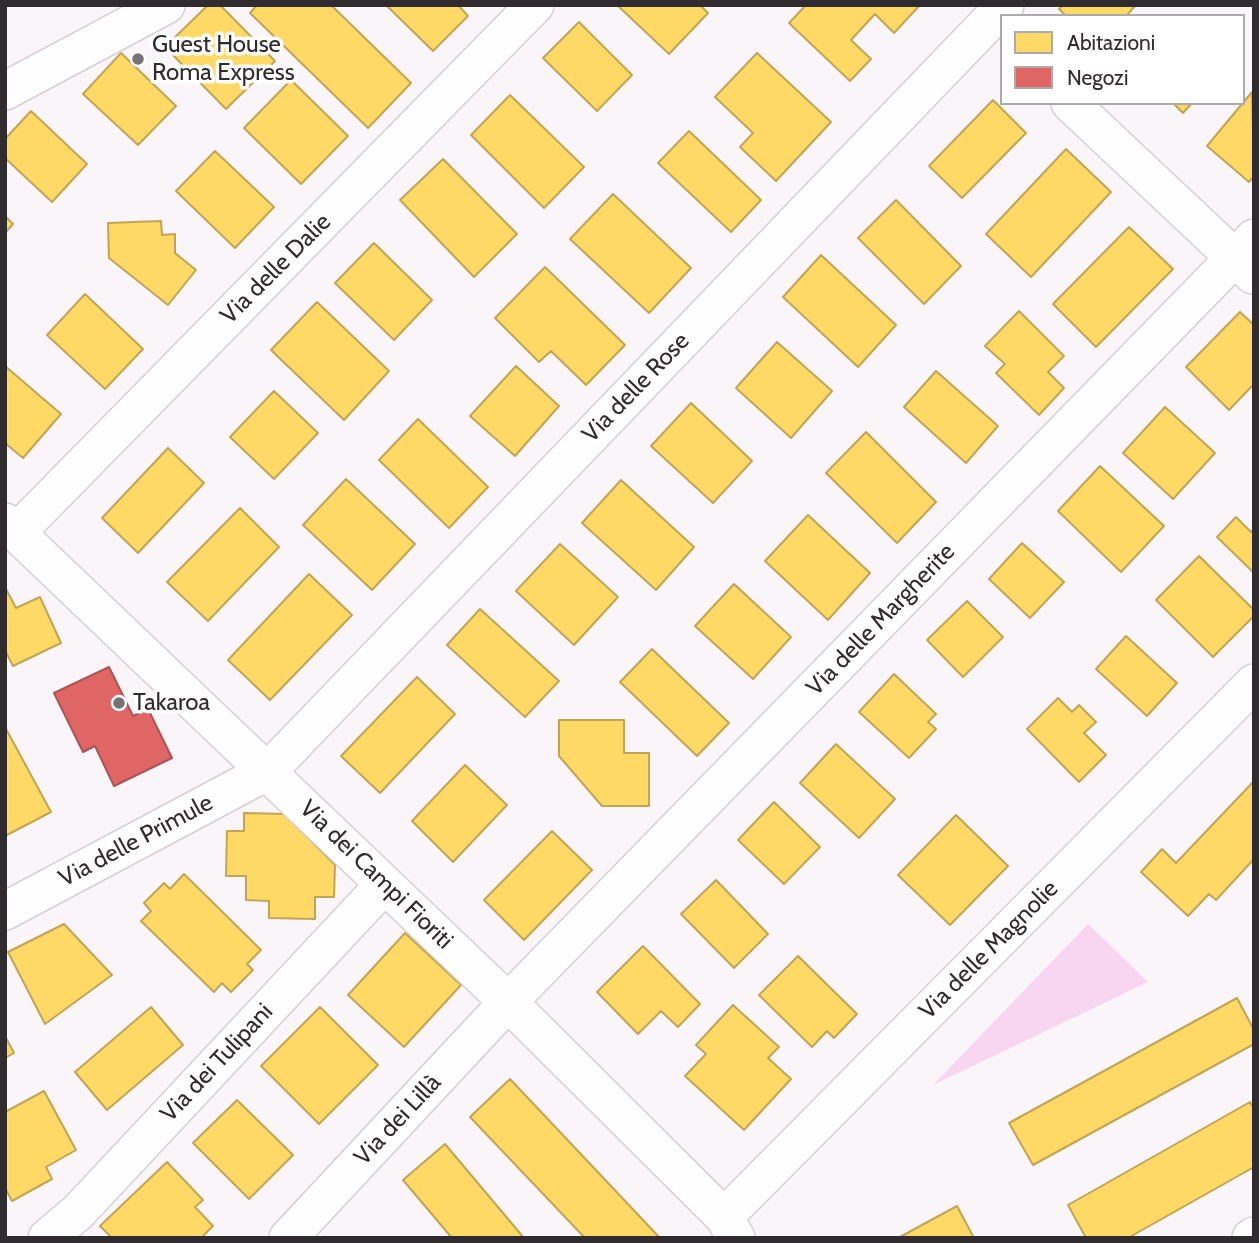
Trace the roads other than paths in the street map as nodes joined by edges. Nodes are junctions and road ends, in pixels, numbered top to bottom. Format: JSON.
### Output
{"nodes":[{"id":1,"x":166,"y":5,"type":"edge"},
{"id":2,"x":535,"y":5,"type":"edge"},
{"id":3,"x":990,"y":19,"type":"edge"},
{"id":4,"x":5,"y":91,"type":"edge"},
{"id":5,"x":1072,"y":105,"type":"edge"},
{"id":6,"x":1248,"y":257,"type":"edge"},
{"id":7,"x":11,"y":527,"type":"edge"},
{"id":8,"x":1254,"y":683,"type":"edge"},
{"id":9,"x":268,"y":771,"type":"junction"},
{"id":10,"x":384,"y":885,"type":"junction"},
{"id":11,"x":5,"y":911,"type":"edge"},
{"id":12,"x":508,"y":1002,"type":"junction"},
{"id":13,"x":730,"y":1227,"type":"edge"},
{"id":14,"x":47,"y":1238,"type":"edge"},
{"id":15,"x":288,"y":1238,"type":"edge"}],
"edges":[{"from":1,"to":4,"type":"street"},
{"from":2,"to":7,"type":"street","name":"Via delle Dalie"},
{"from":3,"to":9,"type":"street","name":"Via delle Rose"},
{"from":5,"to":6,"type":"street"},
{"from":6,"to":12,"type":"street","name":"Via delle Margherite"},
{"from":7,"to":9,"type":"street","name":"Via dei Campi Fioriti"},
{"from":8,"to":13,"type":"street","name":"Via delle Magnolie"},
{"from":9,"to":10,"type":"street","name":"Via dei Campi Fioriti"},
{"from":9,"to":11,"type":"street","name":"Via delle Primule"},
{"from":10,"to":12,"type":"street","name":"Via dei Campi Fioriti"},
{"from":10,"to":14,"type":"street","name":"Via dei Tulipani"},
{"from":12,"to":13,"type":"street","name":"Via dei Campi Fioriti"},
{"from":12,"to":15,"type":"street","name":"Via dei Lillà"}]}
